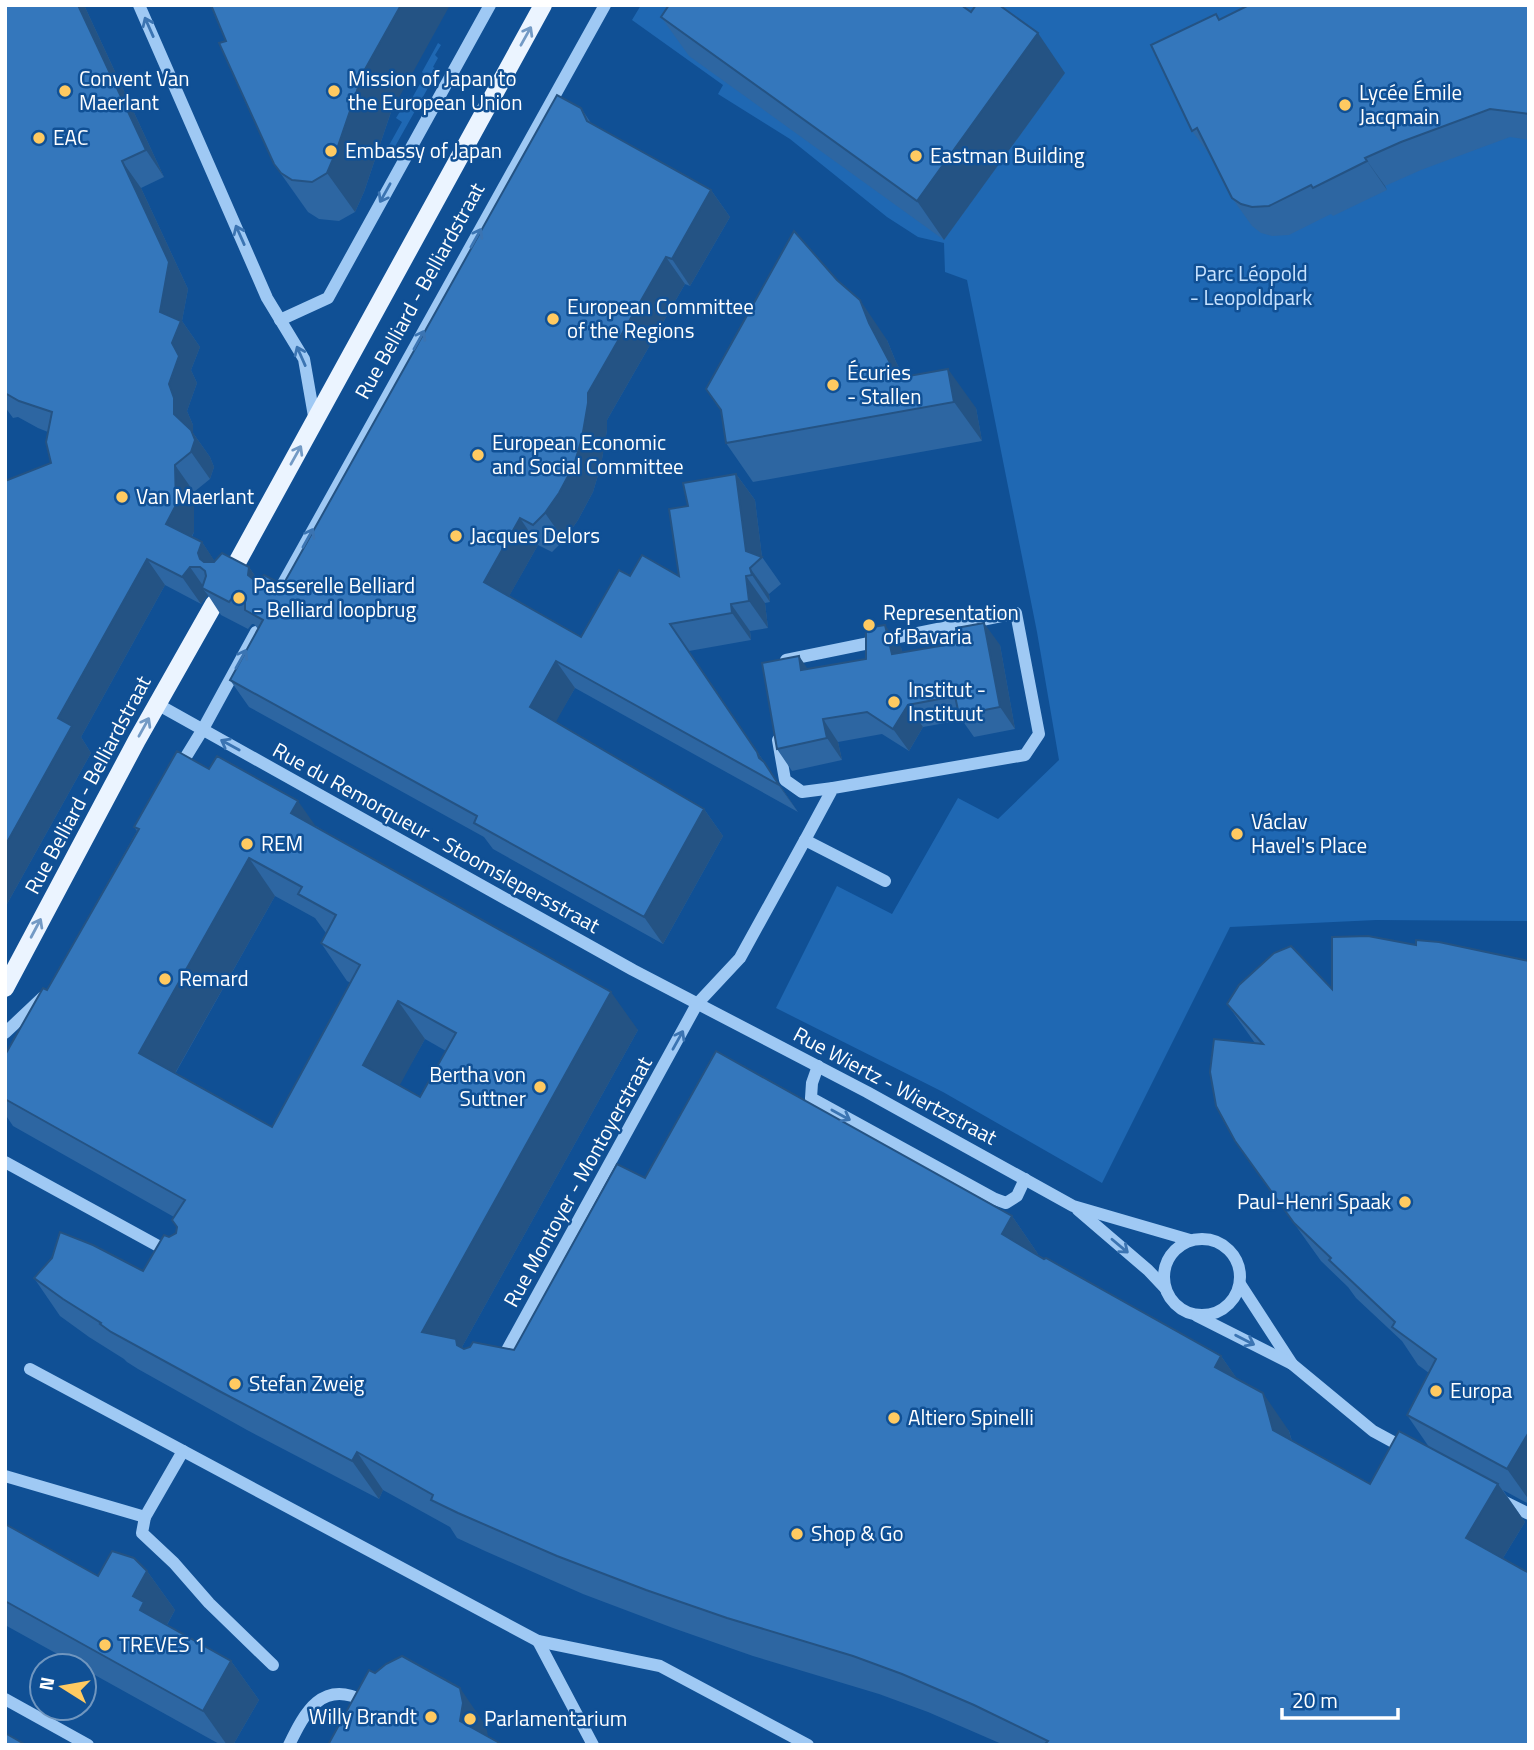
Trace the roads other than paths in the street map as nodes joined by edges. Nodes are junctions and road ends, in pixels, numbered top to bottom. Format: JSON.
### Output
{"nodes":[{"id":1,"x":139,"y":5,"type":"edge"},
{"id":2,"x":490,"y":5,"type":"edge"},
{"id":3,"x":543,"y":5,"type":"edge"},
{"id":4,"x":605,"y":5,"type":"edge"},
{"id":5,"x":281,"y":320,"type":"junction"},
{"id":6,"x":314,"y":422,"type":"junction"},
{"id":7,"x":228,"y":579,"type":"edge"},
{"id":8,"x":275,"y":598,"type":"edge"},
{"id":9,"x":214,"y":604,"type":"edge"},
{"id":10,"x":256,"y":632,"type":"edge"},
{"id":11,"x":778,"y":661,"type":"edge"},
{"id":12,"x":157,"y":704,"type":"junction"},
{"id":13,"x":776,"y":728,"type":"edge"},
{"id":14,"x":203,"y":729,"type":"junction"},
{"id":15,"x":175,"y":776,"type":"edge"},
{"id":16,"x":834,"y":788,"type":"junction"},
{"id":17,"x":805,"y":840,"type":"junction"},
{"id":18,"x":885,"y":881,"type":"dead end"},
{"id":19,"x":54,"y":986,"type":"edge"},
{"id":20,"x":5,"y":988,"type":"edge"},
{"id":21,"x":697,"y":1004,"type":"junction"},
{"id":22,"x":5,"y":1033,"type":"edge"},
{"id":23,"x":818,"y":1066,"type":"junction"},
{"id":24,"x":5,"y":1161,"type":"edge"},
{"id":25,"x":1025,"y":1179,"type":"junction"},
{"id":26,"x":1073,"y":1206,"type":"junction"},
{"id":27,"x":1190,"y":1240,"type":"junction"},
{"id":28,"x":183,"y":1259,"type":"edge"},
{"id":29,"x":1240,"y":1284,"type":"junction"},
{"id":30,"x":1165,"y":1288,"type":"junction"},
{"id":31,"x":1197,"y":1316,"type":"junction"},
{"id":32,"x":1292,"y":1364,"type":"junction"},
{"id":33,"x":30,"y":1369,"type":"dead end"},
{"id":34,"x":491,"y":1378,"type":"edge"},
{"id":35,"x":183,"y":1451,"type":"junction"},
{"id":36,"x":1418,"y":1455,"type":"edge"},
{"id":37,"x":5,"y":1476,"type":"edge"},
{"id":38,"x":1487,"y":1492,"type":"edge"},
{"id":39,"x":1529,"y":1514,"type":"edge"},
{"id":40,"x":145,"y":1517,"type":"junction"},
{"id":41,"x":538,"y":1641,"type":"junction"},
{"id":42,"x":273,"y":1665,"type":"dead end"},
{"id":43,"x":5,"y":1699,"type":"edge"},
{"id":44,"x":363,"y":1701,"type":"edge"},
{"id":45,"x":88,"y":1745,"type":"edge"},
{"id":46,"x":289,"y":1745,"type":"edge"},
{"id":47,"x":593,"y":1745,"type":"edge"},
{"id":48,"x":808,"y":1745,"type":"edge"}],
"edges":[{"from":5,"to":1,"type":"street","one_way":true},
{"from":2,"to":5,"type":"street","one_way":true},
{"from":6,"to":3,"type":"main road","name":"Rue Belliard - Belliardstraat","one_way":true},
{"from":8,"to":4,"type":"street","name":"Rue Belliard - Belliardstraat","one_way":true},
{"from":6,"to":5,"type":"street","one_way":true},
{"from":7,"to":6,"type":"main road","name":"Rue Belliard - Belliardstraat","one_way":true},
{"from":9,"to":12,"type":"main road","name":"Rue Belliard - Belliardstraat"},
{"from":14,"to":10,"type":"street","one_way":true},
{"from":11,"to":16,"type":"street"},
{"from":12,"to":14,"type":"street","name":"Rue du Remorqueur - Stoomslepersstraat"},
{"from":20,"to":12,"type":"main road","name":"Rue Belliard - Belliardstraat","one_way":true},
{"from":13,"to":16,"type":"street"},
{"from":14,"to":15,"type":"street"},
{"from":21,"to":14,"type":"street","name":"Rue du Remorqueur - Stoomslepersstraat","one_way":true},
{"from":16,"to":17,"type":"street","name":"Rue Montoyer - Montoyerstraat"},
{"from":17,"to":18,"type":"street"},
{"from":17,"to":21,"type":"street","name":"Rue Montoyer - Montoyerstraat"},
{"from":19,"to":22,"type":"street"},
{"from":21,"to":23,"type":"street","name":"Rue Wiertz - Wiertzstraat"},
{"from":34,"to":21,"type":"street","name":"Rue Montoyer - Montoyerstraat","one_way":true},
{"from":23,"to":25,"type":"street","name":"Rue Wiertz - Wiertzstraat"},
{"from":23,"to":25,"type":"street","one_way":true},
{"from":24,"to":28,"type":"street"},
{"from":25,"to":26,"type":"street","name":"Rue Wiertz - Wiertzstraat"},
{"from":26,"to":27,"type":"street","name":"Rue Wiertz - Wiertzstraat"},
{"from":26,"to":30,"type":"street","name":"Rue Wiertz - Wiertzstraat","one_way":true},
{"from":27,"to":29,"type":"street","name":"Rue Wiertz - Wiertzstraat"},
{"from":27,"to":30,"type":"street"},
{"from":29,"to":31,"type":"street"},
{"from":29,"to":32,"type":"street","name":"Rue Wiertz - Wiertzstraat"},
{"from":30,"to":31,"type":"street","name":"Rue Wiertz - Wiertzstraat"},
{"from":31,"to":32,"type":"street","name":"Rue Wiertz - Wiertzstraat","one_way":true},
{"from":32,"to":36,"type":"street","name":"Rue Wiertz - Wiertzstraat"},
{"from":33,"to":35,"type":"street"},
{"from":35,"to":40,"type":"street"},
{"from":35,"to":41,"type":"street"},
{"from":37,"to":40,"type":"street"},
{"from":38,"to":39,"type":"street"},
{"from":40,"to":42,"type":"street"},
{"from":41,"to":47,"type":"street"},
{"from":41,"to":48,"type":"street"},
{"from":43,"to":45,"type":"street"},
{"from":44,"to":46,"type":"street"}]}
